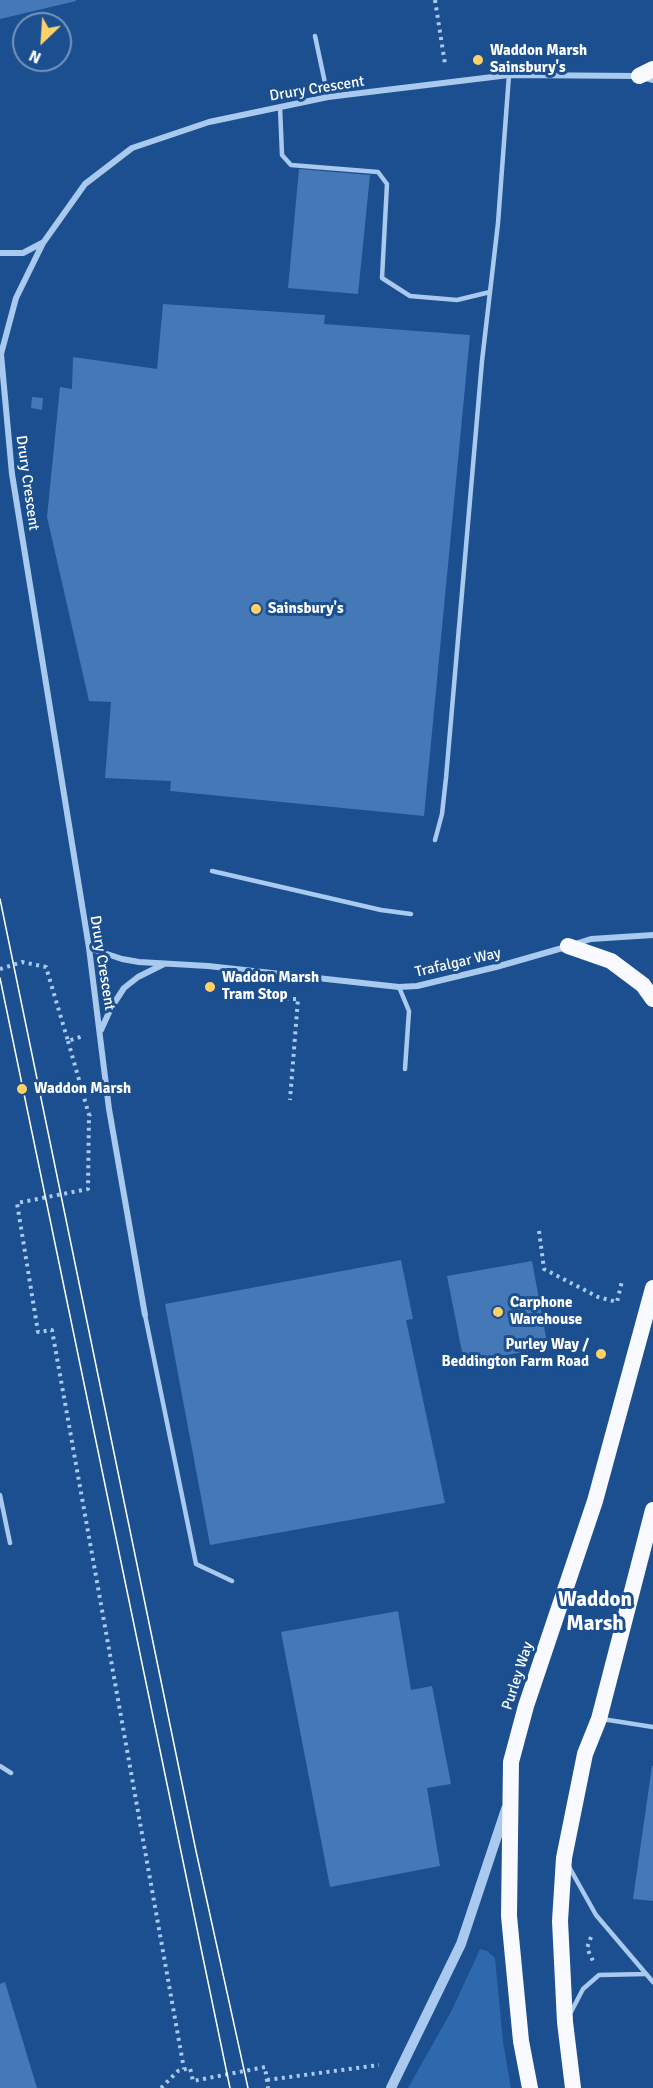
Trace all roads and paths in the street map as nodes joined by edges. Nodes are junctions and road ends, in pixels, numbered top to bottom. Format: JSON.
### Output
{"nodes":[{"id":1,"x":435,"y":0,"type":"edge"},
{"id":2,"x":315,"y":36,"type":"dead end"},
{"id":3,"x":509,"y":75,"type":"junction"},
{"id":4,"x":648,"y":75,"type":"edge"},
{"id":5,"x":448,"y":82,"type":"junction"},
{"id":6,"x":328,"y":97,"type":"junction"},
{"id":7,"x":280,"y":107,"type":"junction"},
{"id":8,"x":43,"y":243,"type":"junction"},
{"id":9,"x":0,"y":253,"type":"edge"},
{"id":10,"x":490,"y":292,"type":"junction"},
{"id":11,"x":1,"y":353,"type":"edge"},
{"id":12,"x":435,"y":840,"type":"dead end"},
{"id":13,"x":213,"y":871,"type":"dead end"},
{"id":14,"x":411,"y":914,"type":"dead end"},
{"id":15,"x":653,"y":935,"type":"edge"},
{"id":16,"x":568,"y":946,"type":"junction"},
{"id":17,"x":89,"y":948,"type":"junction"},
{"id":18,"x":165,"y":963,"type":"junction"},
{"id":19,"x":0,"y":969,"type":"edge"},
{"id":20,"x":399,"y":987,"type":"junction"},
{"id":21,"x":278,"y":999,"type":"dead end"},
{"id":22,"x":653,"y":999,"type":"edge"},
{"id":23,"x":100,"y":1031,"type":"junction"},
{"id":24,"x":68,"y":1041,"type":"junction"},
{"id":25,"x":405,"y":1069,"type":"dead end"},
{"id":26,"x":290,"y":1100,"type":"dead end"},
{"id":27,"x":109,"y":1109,"type":"junction"},
{"id":28,"x":89,"y":1115,"type":"junction"},
{"id":29,"x":539,"y":1231,"type":"dead end"},
{"id":30,"x":622,"y":1281,"type":"dead end"},
{"id":31,"x":653,"y":1288,"type":"edge"},
{"id":32,"x":145,"y":1315,"type":"joint"},
{"id":33,"x":0,"y":1495,"type":"edge"},
{"id":34,"x":653,"y":1510,"type":"edge"},
{"id":35,"x":10,"y":1543,"type":"dead end"},
{"id":36,"x":232,"y":1581,"type":"dead end"},
{"id":37,"x":599,"y":1719,"type":"junction"},
{"id":38,"x":653,"y":1727,"type":"edge"},
{"id":39,"x":0,"y":1766,"type":"edge"},
{"id":40,"x":11,"y":1773,"type":"dead end"},
{"id":41,"x":510,"y":1797,"type":"junction"},
{"id":42,"x":564,"y":1858,"type":"junction"},
{"id":43,"x":598,"y":1917,"type":"junction"},
{"id":44,"x":645,"y":1974,"type":"junction"},
{"id":45,"x":599,"y":1975,"type":"junction"},
{"id":46,"x":653,"y":1982,"type":"edge"},
{"id":47,"x":566,"y":2022,"type":"junction"},
{"id":48,"x":403,"y":2061,"type":"junction"},
{"id":49,"x":184,"y":2069,"type":"junction"},
{"id":50,"x":267,"y":2080,"type":"junction"},
{"id":51,"x":161,"y":2088,"type":"edge"},
{"id":52,"x":268,"y":2088,"type":"edge"},
{"id":53,"x":391,"y":2088,"type":"edge"},
{"id":54,"x":530,"y":2088,"type":"edge"},
{"id":55,"x":573,"y":2088,"type":"edge"}],
"edges":[{"from":1,"to":5,"type":"path"},
{"from":2,"to":6,"type":"lane"},
{"from":3,"to":4,"type":"street","name":"Drury Crescent"},
{"from":3,"to":5,"type":"street","name":"Drury Crescent"},
{"from":3,"to":10,"type":"lane"},
{"from":5,"to":6,"type":"street","name":"Drury Crescent"},
{"from":6,"to":7,"type":"street","name":"Drury Crescent"},
{"from":7,"to":8,"type":"street","name":"Drury Crescent"},
{"from":7,"to":10,"type":"lane"},
{"from":8,"to":9,"type":"street"},
{"from":8,"to":11,"type":"street","name":"Drury Crescent"},
{"from":10,"to":12,"type":"lane"},
{"from":11,"to":17,"type":"street","name":"Drury Crescent"},
{"from":13,"to":14,"type":"lane"},
{"from":15,"to":16,"type":"street","name":"Trafalgar Way"},
{"from":16,"to":20,"type":"street","name":"Trafalgar Way"},
{"from":16,"to":22,"type":"highway"},
{"from":17,"to":18,"type":"street","name":"Trafalgar Way"},
{"from":17,"to":23,"type":"street","name":"Drury Crescent"},
{"from":18,"to":20,"type":"street","name":"Trafalgar Way"},
{"from":18,"to":23,"type":"street","name":"Drury Crescent"},
{"from":19,"to":24,"type":"path"},
{"from":20,"to":25,"type":"lane"},
{"from":21,"to":26,"type":"path"},
{"from":23,"to":24,"type":"path"},
{"from":23,"to":27,"type":"street","name":"Drury Crescent"},
{"from":24,"to":28,"type":"path"},
{"from":27,"to":28,"type":"path"},
{"from":27,"to":32,"type":"street","name":"Drury Crescent"},
{"from":28,"to":49,"type":"path"},
{"from":29,"to":30,"type":"path"},
{"from":31,"to":41,"type":"highway","name":"Purley Way"},
{"from":32,"to":36,"type":"lane"},
{"from":33,"to":35,"type":"lane"},
{"from":34,"to":37,"type":"highway"},
{"from":37,"to":38,"type":"lane"},
{"from":37,"to":42,"type":"highway"},
{"from":39,"to":40,"type":"lane"},
{"from":41,"to":48,"type":"street"},
{"from":41,"to":54,"type":"highway","name":"Purley Way"},
{"from":42,"to":43,"type":"lane"},
{"from":42,"to":47,"type":"highway"},
{"from":43,"to":44,"type":"lane"},
{"from":43,"to":45,"type":"path"},
{"from":44,"to":45,"type":"lane"},
{"from":44,"to":46,"type":"lane"},
{"from":45,"to":47,"type":"lane"},
{"from":47,"to":55,"type":"highway"},
{"from":48,"to":50,"type":"path"},
{"from":48,"to":53,"type":"street"},
{"from":49,"to":50,"type":"path"},
{"from":49,"to":51,"type":"path"},
{"from":50,"to":52,"type":"path"}]}
